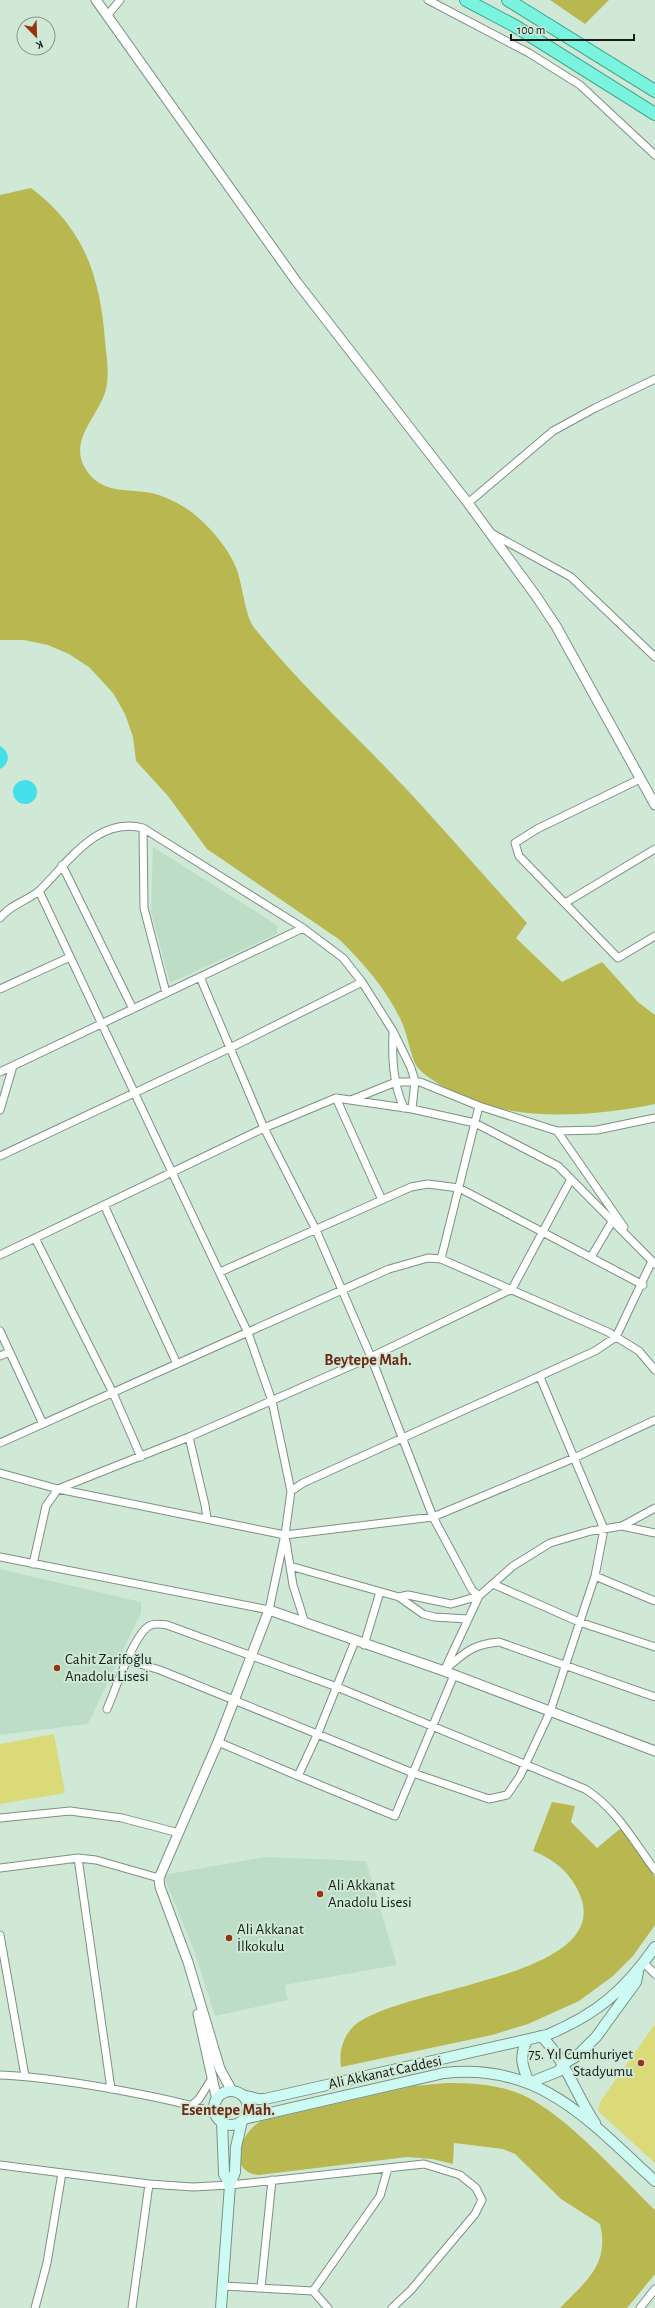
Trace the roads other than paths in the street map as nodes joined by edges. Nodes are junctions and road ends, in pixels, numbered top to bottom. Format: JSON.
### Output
{"nodes":[{"id":1,"x":96,"y":0,"type":"edge"},
{"id":2,"x":120,"y":0,"type":"edge"},
{"id":3,"x":428,"y":0,"type":"edge"},
{"id":4,"x":466,"y":0,"type":"edge"},
{"id":5,"x":508,"y":0,"type":"edge"},
{"id":6,"x":107,"y":16,"type":"junction"},
{"id":7,"x":655,"y":91,"type":"edge"},
{"id":8,"x":655,"y":114,"type":"edge"},
{"id":9,"x":655,"y":155,"type":"edge"},
{"id":10,"x":655,"y":379,"type":"edge"},
{"id":11,"x":468,"y":503,"type":"junction"},
{"id":12,"x":490,"y":533,"type":"junction"},
{"id":13,"x":655,"y":656,"type":"edge"},
{"id":14,"x":640,"y":779,"type":"junction"},
{"id":15,"x":655,"y":805,"type":"edge"},
{"id":16,"x":143,"y":828,"type":"junction"},
{"id":17,"x":655,"y":849,"type":"edge"},
{"id":18,"x":62,"y":865,"type":"junction"},
{"id":19,"x":39,"y":891,"type":"junction"},
{"id":20,"x":565,"y":903,"type":"junction"},
{"id":21,"x":0,"y":918,"type":"edge"},
{"id":22,"x":303,"y":928,"type":"junction"},
{"id":23,"x":655,"y":936,"type":"edge"},
{"id":24,"x":70,"y":957,"type":"junction"},
{"id":25,"x":200,"y":977,"type":"junction"},
{"id":26,"x":362,"y":982,"type":"junction"},
{"id":27,"x":0,"y":990,"type":"edge"},
{"id":28,"x":166,"y":993,"type":"junction"},
{"id":29,"x":133,"y":1008,"type":"junction"},
{"id":30,"x":101,"y":1024,"type":"junction"},
{"id":31,"x":393,"y":1031,"type":"junction"},
{"id":32,"x":230,"y":1048,"type":"junction"},
{"id":33,"x":13,"y":1066,"type":"junction"},
{"id":34,"x":0,"y":1072,"type":"edge"},
{"id":35,"x":415,"y":1081,"type":"junction"},
{"id":36,"x":396,"y":1082,"type":"junction"},
{"id":37,"x":134,"y":1092,"type":"junction"},
{"id":38,"x":336,"y":1098,"type":"junction"},
{"id":39,"x":350,"y":1100,"type":"junction"},
{"id":40,"x":479,"y":1106,"type":"junction"},
{"id":41,"x":404,"y":1108,"type":"junction"},
{"id":42,"x":412,"y":1109,"type":"junction"},
{"id":43,"x":0,"y":1110,"type":"edge"},
{"id":44,"x":655,"y":1118,"type":"edge"},
{"id":45,"x":475,"y":1123,"type":"junction"},
{"id":46,"x":264,"y":1128,"type":"junction"},
{"id":47,"x":558,"y":1131,"type":"junction"},
{"id":48,"x":0,"y":1156,"type":"edge"},
{"id":49,"x":172,"y":1171,"type":"junction"},
{"id":50,"x":571,"y":1179,"type":"junction"},
{"id":51,"x":459,"y":1188,"type":"junction"},
{"id":52,"x":382,"y":1200,"type":"junction"},
{"id":53,"x":104,"y":1205,"type":"junction"},
{"id":54,"x":613,"y":1220,"type":"junction"},
{"id":55,"x":316,"y":1230,"type":"junction"},
{"id":56,"x":544,"y":1231,"type":"junction"},
{"id":57,"x":35,"y":1238,"type":"junction"},
{"id":58,"x":634,"y":1242,"type":"junction"},
{"id":59,"x":0,"y":1255,"type":"edge"},
{"id":60,"x":591,"y":1257,"type":"junction"},
{"id":61,"x":441,"y":1259,"type":"junction"},
{"id":62,"x":654,"y":1262,"type":"edge"},
{"id":63,"x":220,"y":1272,"type":"junction"},
{"id":64,"x":643,"y":1285,"type":"junction"},
{"id":65,"x":512,"y":1289,"type":"junction"},
{"id":66,"x":342,"y":1290,"type":"junction"},
{"id":67,"x":0,"y":1331,"type":"edge"},
{"id":68,"x":248,"y":1333,"type":"junction"},
{"id":69,"x":616,"y":1337,"type":"junction"},
{"id":70,"x":9,"y":1352,"type":"junction"},
{"id":71,"x":0,"y":1356,"type":"edge"},
{"id":72,"x":371,"y":1357,"type":"junction"},
{"id":73,"x":177,"y":1364,"type":"junction"},
{"id":74,"x":655,"y":1370,"type":"edge"},
{"id":75,"x":540,"y":1377,"type":"junction"},
{"id":76,"x":113,"y":1393,"type":"junction"},
{"id":77,"x":272,"y":1400,"type":"junction"},
{"id":78,"x":655,"y":1420,"type":"edge"},
{"id":79,"x":43,"y":1424,"type":"junction"},
{"id":80,"x":189,"y":1437,"type":"junction"},
{"id":81,"x":402,"y":1437,"type":"junction"},
{"id":82,"x":0,"y":1443,"type":"edge"},
{"id":83,"x":141,"y":1457,"type":"junction"},
{"id":84,"x":574,"y":1458,"type":"junction"},
{"id":85,"x":0,"y":1473,"type":"edge"},
{"id":86,"x":58,"y":1489,"type":"junction"},
{"id":87,"x":291,"y":1491,"type":"junction"},
{"id":88,"x":655,"y":1508,"type":"edge"},
{"id":89,"x":433,"y":1517,"type":"junction"},
{"id":90,"x":206,"y":1518,"type":"junction"},
{"id":91,"x":622,"y":1526,"type":"junction"},
{"id":92,"x":604,"y":1529,"type":"junction"},
{"id":93,"x":655,"y":1533,"type":"edge"},
{"id":94,"x":285,"y":1535,"type":"junction"},
{"id":95,"x":0,"y":1557,"type":"edge"},
{"id":96,"x":33,"y":1564,"type":"junction"},
{"id":97,"x":290,"y":1566,"type":"junction"},
{"id":98,"x":595,"y":1576,"type":"junction"},
{"id":99,"x":493,"y":1584,"type":"junction"},
{"id":100,"x":380,"y":1592,"type":"junction"},
{"id":101,"x":479,"y":1596,"type":"junction"},
{"id":102,"x":400,"y":1597,"type":"junction"},
{"id":103,"x":655,"y":1601,"type":"edge"},
{"id":104,"x":269,"y":1610,"type":"junction"},
{"id":105,"x":468,"y":1619,"type":"junction"},
{"id":106,"x":580,"y":1622,"type":"junction"},
{"id":107,"x":306,"y":1623,"type":"junction"},
{"id":108,"x":355,"y":1641,"type":"junction"},
{"id":109,"x":364,"y":1645,"type":"junction"},
{"id":110,"x":655,"y":1647,"type":"edge"},
{"id":111,"x":251,"y":1656,"type":"junction"},
{"id":112,"x":127,"y":1660,"type":"junction"},
{"id":113,"x":565,"y":1665,"type":"junction"},
{"id":114,"x":444,"y":1671,"type":"junction"},
{"id":115,"x":454,"y":1675,"type":"junction"},
{"id":116,"x":337,"y":1687,"type":"junction"},
{"id":117,"x":655,"y":1697,"type":"edge"},
{"id":118,"x":234,"y":1700,"type":"junction"},
{"id":119,"x":107,"y":1710,"type":"dead end"},
{"id":120,"x":550,"y":1712,"type":"junction"},
{"id":121,"x":432,"y":1727,"type":"junction"},
{"id":122,"x":318,"y":1733,"type":"junction"},
{"id":123,"x":218,"y":1742,"type":"junction"},
{"id":124,"x":655,"y":1751,"type":"edge"},
{"id":125,"x":525,"y":1765,"type":"junction"},
{"id":126,"x":413,"y":1773,"type":"junction"},
{"id":127,"x":298,"y":1776,"type":"junction"},
{"id":128,"x":0,"y":1818,"type":"edge"},
{"id":129,"x":179,"y":1833,"type":"junction"},
{"id":130,"x":78,"y":1858,"type":"junction"},
{"id":131,"x":0,"y":1868,"type":"edge"},
{"id":132,"x":655,"y":1870,"type":"edge"},
{"id":133,"x":159,"y":1878,"type":"junction"},
{"id":134,"x":0,"y":1935,"type":"edge"},
{"id":135,"x":655,"y":1947,"type":"edge"},
{"id":136,"x":188,"y":1962,"type":"junction"},
{"id":137,"x":641,"y":1967,"type":"junction"},
{"id":138,"x":655,"y":1974,"type":"edge"},
{"id":139,"x":541,"y":2036,"type":"junction"},
{"id":140,"x":527,"y":2040,"type":"junction"},
{"id":141,"x":563,"y":2064,"type":"junction"},
{"id":142,"x":0,"y":2075,"type":"edge"},
{"id":143,"x":25,"y":2076,"type":"junction"},
{"id":144,"x":211,"y":2080,"type":"junction"},
{"id":145,"x":529,"y":2082,"type":"junction"},
{"id":146,"x":111,"y":2089,"type":"junction"},
{"id":147,"x":232,"y":2091,"type":"junction"},
{"id":148,"x":242,"y":2095,"type":"junction"},
{"id":149,"x":217,"y":2100,"type":"junction"},
{"id":150,"x":192,"y":2105,"type":"junction"},
{"id":151,"x":215,"y":2113,"type":"junction"},
{"id":152,"x":243,"y":2120,"type":"junction"},
{"id":153,"x":222,"y":2121,"type":"junction"},
{"id":154,"x":600,"y":2131,"type":"junction"},
{"id":155,"x":0,"y":2165,"type":"edge"},
{"id":156,"x":388,"y":2168,"type":"junction"},
{"id":157,"x":62,"y":2173,"type":"junction"},
{"id":158,"x":272,"y":2180,"type":"junction"},
{"id":159,"x":655,"y":2181,"type":"edge"},
{"id":160,"x":149,"y":2184,"type":"junction"},
{"id":161,"x":230,"y":2185,"type":"junction"},
{"id":162,"x":224,"y":2286,"type":"junction"},
{"id":163,"x":262,"y":2288,"type":"junction"},
{"id":164,"x":655,"y":2289,"type":"edge"},
{"id":165,"x":313,"y":2291,"type":"junction"},
{"id":166,"x":35,"y":2308,"type":"edge"},
{"id":167,"x":132,"y":2308,"type":"edge"},
{"id":168,"x":221,"y":2308,"type":"edge"},
{"id":169,"x":328,"y":2308,"type":"edge"},
{"id":170,"x":392,"y":2308,"type":"edge"},
{"id":171,"x":640,"y":2308,"type":"edge"}],
"edges":[{"from":1,"to":6,"type":"street"},
{"from":2,"to":6,"type":"street"},
{"from":3,"to":9,"type":"street"},
{"from":4,"to":8,"type":"highway"},
{"from":5,"to":7,"type":"highway"},
{"from":6,"to":11,"type":"street"},
{"from":10,"to":11,"type":"street"},
{"from":11,"to":12,"type":"street"},
{"from":12,"to":13,"type":"street"},
{"from":12,"to":14,"type":"street"},
{"from":14,"to":15,"type":"street"},
{"from":14,"to":20,"type":"street"},
{"from":16,"to":18,"type":"street"},
{"from":16,"to":22,"type":"street"},
{"from":16,"to":28,"type":"street"},
{"from":17,"to":20,"type":"street"},
{"from":18,"to":19,"type":"street"},
{"from":18,"to":29,"type":"street"},
{"from":19,"to":21,"type":"street"},
{"from":19,"to":24,"type":"street"},
{"from":20,"to":23,"type":"street"},
{"from":22,"to":25,"type":"street"},
{"from":22,"to":26,"type":"street"},
{"from":24,"to":27,"type":"street"},
{"from":24,"to":30,"type":"street"},
{"from":25,"to":28,"type":"street"},
{"from":25,"to":32,"type":"street"},
{"from":26,"to":31,"type":"street"},
{"from":26,"to":32,"type":"street"},
{"from":28,"to":29,"type":"street"},
{"from":29,"to":30,"type":"street"},
{"from":30,"to":33,"type":"street"},
{"from":30,"to":37,"type":"street"},
{"from":31,"to":35,"type":"street"},
{"from":31,"to":36,"type":"street"},
{"from":32,"to":37,"type":"street"},
{"from":32,"to":46,"type":"street"},
{"from":33,"to":34,"type":"street"},
{"from":33,"to":43,"type":"street"},
{"from":35,"to":36,"type":"street"},
{"from":35,"to":40,"type":"street"},
{"from":35,"to":42,"type":"street"},
{"from":36,"to":39,"type":"street"},
{"from":36,"to":41,"type":"street"},
{"from":37,"to":48,"type":"street"},
{"from":37,"to":49,"type":"street"},
{"from":38,"to":39,"type":"street"},
{"from":38,"to":46,"type":"street"},
{"from":38,"to":52,"type":"street"},
{"from":39,"to":41,"type":"street"},
{"from":40,"to":45,"type":"street"},
{"from":40,"to":47,"type":"street"},
{"from":41,"to":42,"type":"street"},
{"from":42,"to":45,"type":"street"},
{"from":44,"to":47,"type":"street"},
{"from":45,"to":50,"type":"street"},
{"from":45,"to":51,"type":"street"},
{"from":46,"to":49,"type":"street"},
{"from":46,"to":55,"type":"street"},
{"from":47,"to":58,"type":"street"},
{"from":49,"to":53,"type":"street"},
{"from":49,"to":63,"type":"street"},
{"from":50,"to":54,"type":"street"},
{"from":50,"to":56,"type":"street"},
{"from":51,"to":52,"type":"street"},
{"from":51,"to":56,"type":"street"},
{"from":51,"to":61,"type":"street"},
{"from":52,"to":55,"type":"street"},
{"from":53,"to":57,"type":"street"},
{"from":53,"to":73,"type":"street"},
{"from":54,"to":58,"type":"street"},
{"from":54,"to":60,"type":"street"},
{"from":55,"to":63,"type":"street"},
{"from":55,"to":66,"type":"street"},
{"from":56,"to":60,"type":"street"},
{"from":56,"to":65,"type":"street"},
{"from":57,"to":59,"type":"street"},
{"from":57,"to":76,"type":"street"},
{"from":58,"to":62,"type":"street"},
{"from":60,"to":64,"type":"street"},
{"from":61,"to":65,"type":"street"},
{"from":61,"to":66,"type":"street"},
{"from":62,"to":64,"type":"street"},
{"from":63,"to":68,"type":"street"},
{"from":64,"to":69,"type":"street"},
{"from":65,"to":69,"type":"street"},
{"from":65,"to":72,"type":"street"},
{"from":66,"to":68,"type":"street"},
{"from":66,"to":72,"type":"street"},
{"from":67,"to":70,"type":"street"},
{"from":68,"to":73,"type":"street"},
{"from":68,"to":77,"type":"street"},
{"from":69,"to":74,"type":"street"},
{"from":69,"to":75,"type":"street"},
{"from":70,"to":71,"type":"street"},
{"from":70,"to":79,"type":"street"},
{"from":72,"to":77,"type":"street"},
{"from":72,"to":81,"type":"street"},
{"from":73,"to":76,"type":"street"},
{"from":75,"to":81,"type":"street"},
{"from":75,"to":84,"type":"street"},
{"from":76,"to":79,"type":"street"},
{"from":76,"to":83,"type":"street"},
{"from":77,"to":80,"type":"street"},
{"from":77,"to":87,"type":"street"},
{"from":78,"to":84,"type":"street"},
{"from":79,"to":82,"type":"street"},
{"from":80,"to":83,"type":"street"},
{"from":80,"to":90,"type":"street"},
{"from":81,"to":87,"type":"street"},
{"from":81,"to":89,"type":"street"},
{"from":83,"to":86,"type":"street"},
{"from":84,"to":89,"type":"street"},
{"from":84,"to":92,"type":"street"},
{"from":85,"to":86,"type":"street"},
{"from":86,"to":90,"type":"street"},
{"from":86,"to":96,"type":"street"},
{"from":87,"to":94,"type":"street"},
{"from":88,"to":91,"type":"street"},
{"from":89,"to":94,"type":"street"},
{"from":89,"to":101,"type":"street"},
{"from":90,"to":94,"type":"street"},
{"from":91,"to":92,"type":"street"},
{"from":91,"to":93,"type":"street"},
{"from":92,"to":98,"type":"street"},
{"from":92,"to":99,"type":"street"},
{"from":94,"to":97,"type":"street"},
{"from":94,"to":104,"type":"street"},
{"from":95,"to":96,"type":"street"},
{"from":96,"to":104,"type":"street"},
{"from":97,"to":100,"type":"street"},
{"from":97,"to":107,"type":"street"},
{"from":98,"to":103,"type":"street"},
{"from":98,"to":106,"type":"street"},
{"from":99,"to":101,"type":"street"},
{"from":99,"to":106,"type":"street"},
{"from":100,"to":102,"type":"street"},
{"from":100,"to":109,"type":"street"},
{"from":101,"to":102,"type":"street"},
{"from":101,"to":105,"type":"street"},
{"from":102,"to":105,"type":"street"},
{"from":104,"to":107,"type":"street"},
{"from":104,"to":111,"type":"street"},
{"from":105,"to":114,"type":"street"},
{"from":106,"to":110,"type":"street"},
{"from":106,"to":113,"type":"street"},
{"from":107,"to":108,"type":"street"},
{"from":108,"to":109,"type":"street"},
{"from":108,"to":116,"type":"street"},
{"from":109,"to":114,"type":"street"},
{"from":111,"to":112,"type":"street"},
{"from":111,"to":116,"type":"street"},
{"from":111,"to":118,"type":"street"},
{"from":112,"to":118,"type":"street"},
{"from":112,"to":119,"type":"street"},
{"from":113,"to":114,"type":"street"},
{"from":113,"to":117,"type":"street"},
{"from":113,"to":120,"type":"street"},
{"from":114,"to":115,"type":"street"},
{"from":115,"to":120,"type":"street"},
{"from":115,"to":121,"type":"street"},
{"from":116,"to":121,"type":"street"},
{"from":116,"to":122,"type":"street"},
{"from":118,"to":122,"type":"street"},
{"from":118,"to":123,"type":"street"},
{"from":120,"to":124,"type":"street"},
{"from":120,"to":125,"type":"street"},
{"from":121,"to":125,"type":"street"},
{"from":121,"to":126,"type":"street"},
{"from":122,"to":126,"type":"street"},
{"from":122,"to":127,"type":"street"},
{"from":123,"to":127,"type":"street"},
{"from":123,"to":129,"type":"street"},
{"from":125,"to":126,"type":"street"},
{"from":125,"to":132,"type":"street"},
{"from":126,"to":127,"type":"street"},
{"from":128,"to":129,"type":"street"},
{"from":129,"to":133,"type":"street"},
{"from":130,"to":131,"type":"street"},
{"from":130,"to":133,"type":"street"},
{"from":130,"to":146,"type":"street"},
{"from":133,"to":136,"type":"street"},
{"from":134,"to":143,"type":"street"},
{"from":135,"to":137,"type":"main road"},
{"from":136,"to":144,"type":"street"},
{"from":136,"to":147,"type":"street"},
{"from":137,"to":138,"type":"street"},
{"from":137,"to":139,"type":"main road","name":"Ali Akkanat Caddesi"},
{"from":137,"to":141,"type":"main road"},
{"from":139,"to":140,"type":"main road","name":"Ali Akkanat Caddesi"},
{"from":139,"to":141,"type":"main road"},
{"from":140,"to":145,"type":"main road"},
{"from":140,"to":148,"type":"main road","name":"Ali Akkanat Caddesi"},
{"from":141,"to":145,"type":"main road"},
{"from":141,"to":154,"type":"main road"},
{"from":142,"to":143,"type":"street"},
{"from":143,"to":146,"type":"street"},
{"from":144,"to":149,"type":"street"},
{"from":144,"to":150,"type":"street"},
{"from":145,"to":152,"type":"main road","name":"Ali Akkanat Caddesi"},
{"from":145,"to":154,"type":"main road","name":"Ali Akkanat Caddesi"},
{"from":146,"to":150,"type":"street"},
{"from":147,"to":148,"type":"main road"},
{"from":147,"to":149,"type":"main road"},
{"from":148,"to":152,"type":"main road"},
{"from":149,"to":151,"type":"main road"},
{"from":150,"to":151,"type":"street"},
{"from":151,"to":153,"type":"main road"},
{"from":152,"to":153,"type":"main road"},
{"from":152,"to":161,"type":"main road"},
{"from":153,"to":161,"type":"main road"},
{"from":154,"to":159,"type":"main road"},
{"from":155,"to":157,"type":"street"},
{"from":156,"to":158,"type":"street"},
{"from":156,"to":165,"type":"street"},
{"from":156,"to":170,"type":"street"},
{"from":157,"to":160,"type":"street"},
{"from":157,"to":166,"type":"street"},
{"from":158,"to":161,"type":"street"},
{"from":158,"to":163,"type":"street"},
{"from":160,"to":161,"type":"street"},
{"from":160,"to":167,"type":"street"},
{"from":161,"to":162,"type":"main road"},
{"from":162,"to":163,"type":"street"},
{"from":162,"to":168,"type":"main road"},
{"from":163,"to":165,"type":"street"},
{"from":164,"to":171,"type":"street"},
{"from":165,"to":169,"type":"street"}]}
